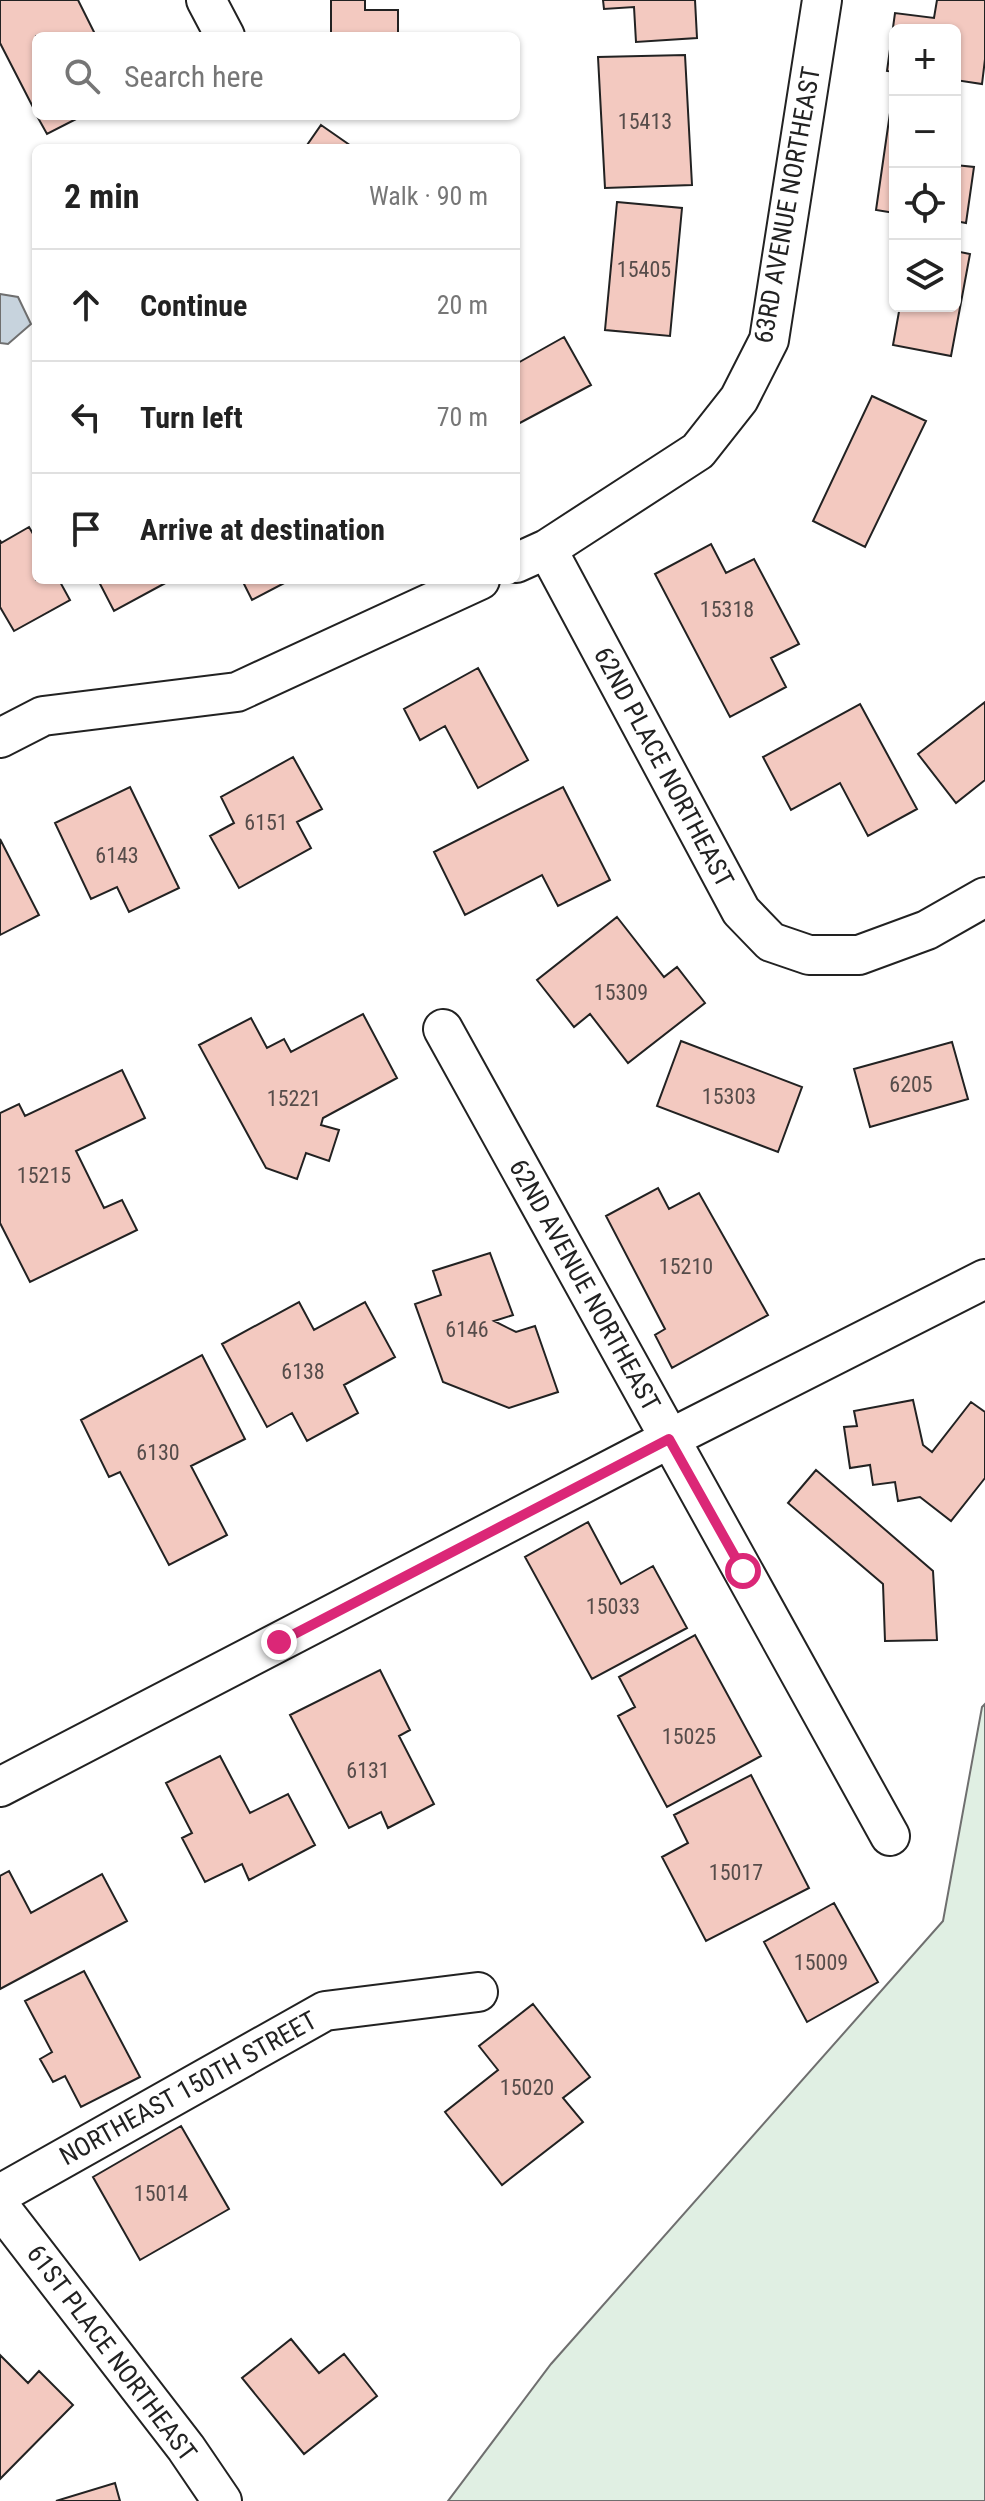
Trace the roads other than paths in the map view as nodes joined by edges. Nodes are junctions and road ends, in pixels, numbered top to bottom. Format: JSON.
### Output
{"nodes":[{"id":1,"x":206,"y":0,"type":"edge"},
{"id":2,"x":822,"y":0,"type":"edge"},
{"id":3,"x":223,"y":32,"type":"edge"},
{"id":4,"x":532,"y":556,"type":"edge"},
{"id":5,"x":471,"y":584,"type":"edge"},
{"id":6,"x":0,"y":738,"type":"edge"},
{"id":7,"x":985,"y":897,"type":"edge"},
{"id":8,"x":443,"y":1029,"type":"dead end"},
{"id":9,"x":985,"y":1279,"type":"edge"},
{"id":10,"x":669,"y":1439,"type":"junction"},
{"id":11,"x":0,"y":1787,"type":"edge"},
{"id":12,"x":890,"y":1836,"type":"dead end"},
{"id":13,"x":478,"y":1992,"type":"dead end"},
{"id":14,"x":0,"y":2194,"type":"edge"},
{"id":15,"x":0,"y":2207,"type":"edge"},
{"id":16,"x":222,"y":2501,"type":"edge"}],
"edges":[{"from":1,"to":3,"type":"street"},
{"from":2,"to":4,"type":"street","name":"63RD AVENUE NORTHEAST"},
{"from":4,"to":7,"type":"street","name":"62ND PLACE NORTHEAST"},
{"from":5,"to":6,"type":"street"},
{"from":8,"to":10,"type":"street","name":"62ND AVENUE NORTHEAST"},
{"from":9,"to":10,"type":"street"},
{"from":10,"to":11,"type":"street"},
{"from":10,"to":12,"type":"street","name":"62ND AVENUE NORTHEAST"},
{"from":13,"to":14,"type":"street","name":"NORTHEAST 150TH STREET"},
{"from":15,"to":16,"type":"street","name":"61ST PLACE NORTHEAST"}]}
